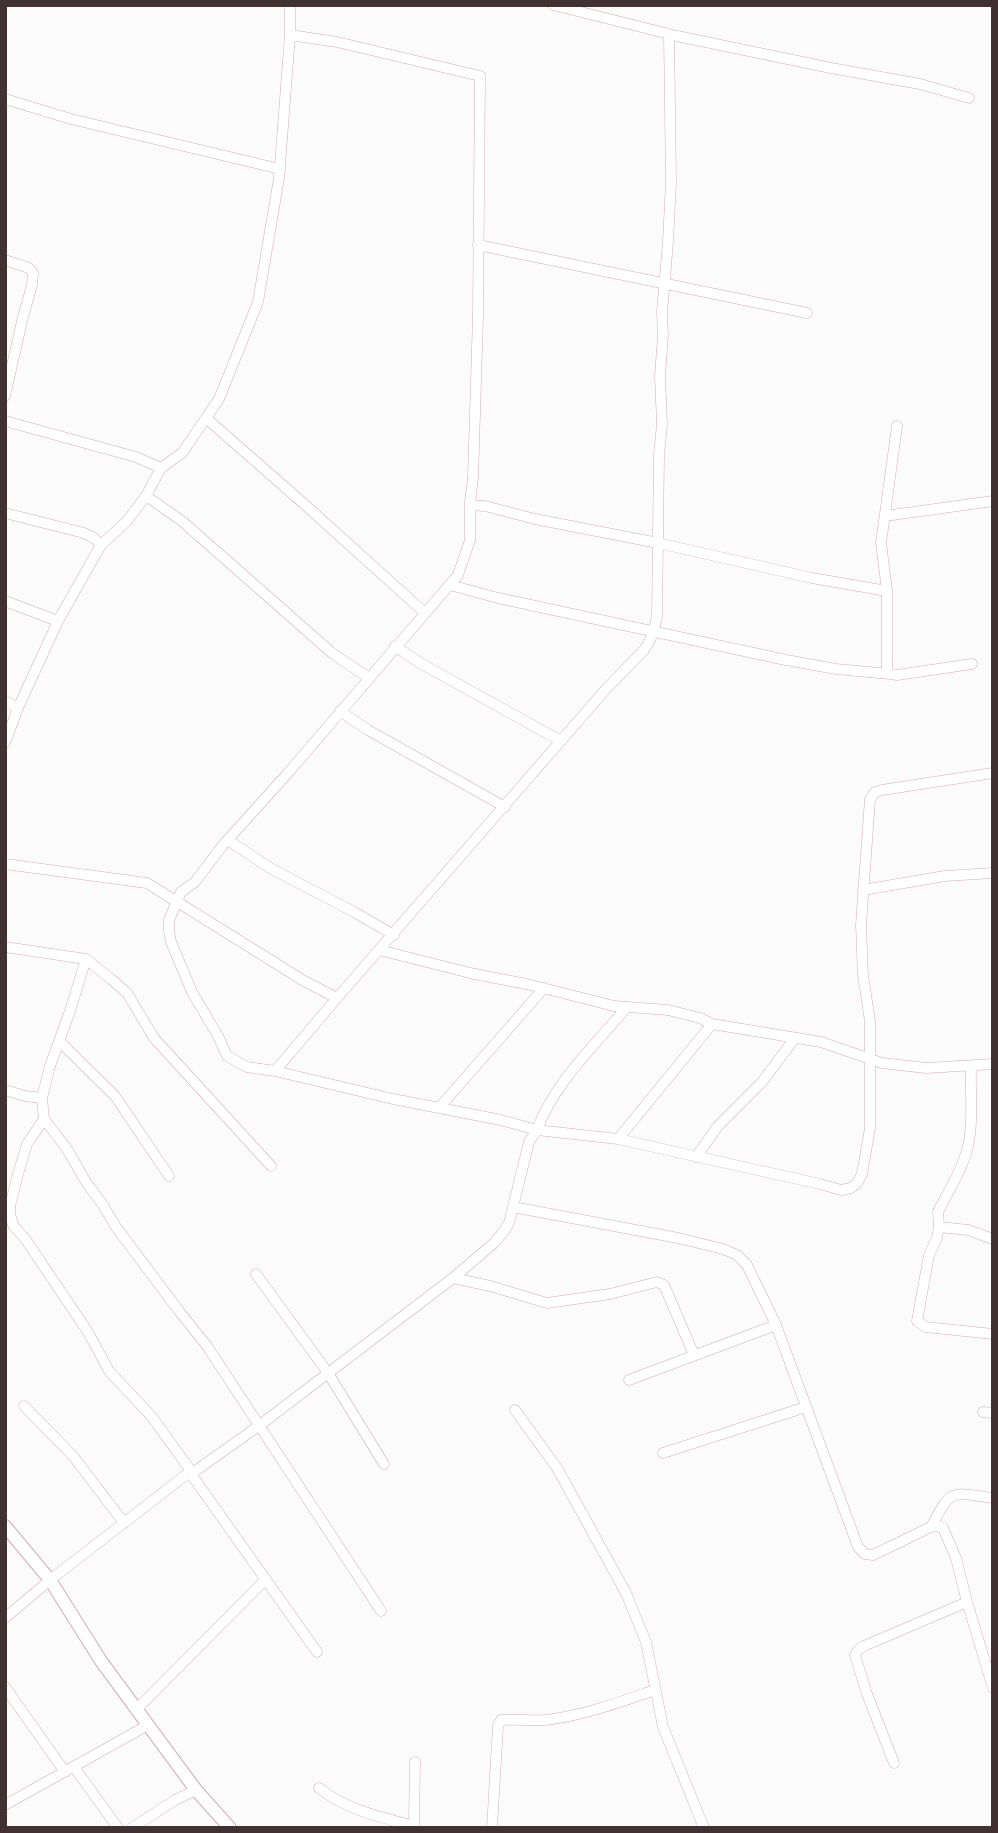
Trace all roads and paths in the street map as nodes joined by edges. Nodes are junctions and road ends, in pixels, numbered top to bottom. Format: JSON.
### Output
{"nodes":[{"id":1,"x":290,"y":5,"type":"edge"},
{"id":2,"x":553,"y":5,"type":"edge"},
{"id":3,"x":669,"y":34,"type":"junction"},
{"id":4,"x":290,"y":35,"type":"junction"},
{"id":5,"x":969,"y":98,"type":"dead end"},
{"id":6,"x":5,"y":99,"type":"edge"},
{"id":7,"x":280,"y":169,"type":"junction"},
{"id":8,"x":478,"y":245,"type":"junction"},
{"id":9,"x":5,"y":260,"type":"edge"},
{"id":10,"x":665,"y":284,"type":"junction"},
{"id":11,"x":807,"y":313,"type":"dead end"},
{"id":12,"x":5,"y":396,"type":"edge"},
{"id":13,"x":206,"y":418,"type":"junction"},
{"id":14,"x":5,"y":421,"type":"edge"},
{"id":15,"x":897,"y":426,"type":"dead end"},
{"id":16,"x":161,"y":468,"type":"junction"},
{"id":17,"x":146,"y":496,"type":"junction"},
{"id":18,"x":993,"y":501,"type":"edge"},
{"id":19,"x":470,"y":505,"type":"junction"},
{"id":20,"x":5,"y":513,"type":"edge"},
{"id":21,"x":885,"y":516,"type":"junction"},
{"id":22,"x":658,"y":543,"type":"junction"},
{"id":23,"x":101,"y":545,"type":"junction"},
{"id":24,"x":450,"y":585,"type":"junction"},
{"id":25,"x":887,"y":591,"type":"junction"},
{"id":26,"x":5,"y":601,"type":"edge"},
{"id":27,"x":425,"y":613,"type":"junction"},
{"id":28,"x":58,"y":621,"type":"junction"},
{"id":29,"x":654,"y":631,"type":"junction"},
{"id":30,"x":396,"y":646,"type":"junction"},
{"id":31,"x":972,"y":664,"type":"dead end"},
{"id":32,"x":890,"y":674,"type":"junction"},
{"id":33,"x":369,"y":678,"type":"junction"},
{"id":34,"x":5,"y":701,"type":"edge"},
{"id":35,"x":18,"y":708,"type":"junction"},
{"id":36,"x":340,"y":711,"type":"junction"},
{"id":37,"x":561,"y":741,"type":"junction"},
{"id":38,"x":5,"y":743,"type":"edge"},
{"id":39,"x":993,"y":773,"type":"edge"},
{"id":40,"x":505,"y":807,"type":"junction"},
{"id":41,"x":228,"y":840,"type":"junction"},
{"id":42,"x":5,"y":864,"type":"edge"},
{"id":43,"x":993,"y":873,"type":"edge"},
{"id":44,"x":863,"y":890,"type":"junction"},
{"id":45,"x":178,"y":901,"type":"junction"},
{"id":46,"x":394,"y":934,"type":"junction"},
{"id":47,"x":5,"y":947,"type":"edge"},
{"id":48,"x":379,"y":950,"type":"junction"},
{"id":49,"x":86,"y":959,"type":"junction"},
{"id":50,"x":544,"y":988,"type":"junction"},
{"id":51,"x":337,"y":998,"type":"junction"},
{"id":52,"x":627,"y":1007,"type":"junction"},
{"id":53,"x":712,"y":1024,"type":"junction"},
{"id":54,"x":795,"y":1038,"type":"junction"},
{"id":55,"x":60,"y":1041,"type":"junction"},
{"id":56,"x":869,"y":1059,"type":"junction"},
{"id":57,"x":993,"y":1064,"type":"edge"},
{"id":58,"x":971,"y":1066,"type":"junction"},
{"id":59,"x":275,"y":1071,"type":"junction"},
{"id":60,"x":5,"y":1090,"type":"edge"},
{"id":61,"x":42,"y":1098,"type":"junction"},
{"id":62,"x":439,"y":1108,"type":"junction"},
{"id":63,"x":44,"y":1119,"type":"junction"},
{"id":64,"x":537,"y":1130,"type":"junction"},
{"id":65,"x":618,"y":1139,"type":"junction"},
{"id":66,"x":695,"y":1157,"type":"junction"},
{"id":67,"x":271,"y":1166,"type":"dead end"},
{"id":68,"x":169,"y":1176,"type":"dead end"},
{"id":69,"x":513,"y":1207,"type":"junction"},
{"id":70,"x":939,"y":1227,"type":"junction"},
{"id":71,"x":993,"y":1239,"type":"edge"},
{"id":72,"x":256,"y":1274,"type":"dead end"},
{"id":73,"x":453,"y":1278,"type":"junction"},
{"id":74,"x":776,"y":1325,"type":"junction"},
{"id":75,"x":993,"y":1334,"type":"edge"},
{"id":76,"x":694,"y":1355,"type":"junction"},
{"id":77,"x":328,"y":1373,"type":"junction"},
{"id":78,"x":629,"y":1381,"type":"dead end"},
{"id":79,"x":24,"y":1406,"type":"dead end"},
{"id":80,"x":806,"y":1407,"type":"junction"},
{"id":81,"x":515,"y":1410,"type":"dead end"},
{"id":82,"x":260,"y":1425,"type":"junction"},
{"id":83,"x":663,"y":1453,"type":"dead end"},
{"id":84,"x":384,"y":1464,"type":"dead end"},
{"id":85,"x":191,"y":1472,"type":"junction"},
{"id":86,"x":993,"y":1498,"type":"edge"},
{"id":87,"x":124,"y":1523,"type":"junction"},
{"id":88,"x":5,"y":1526,"type":"edge"},
{"id":89,"x":931,"y":1527,"type":"junction"},
{"id":90,"x":266,"y":1579,"type":"junction"},
{"id":91,"x":50,"y":1580,"type":"junction"},
{"id":92,"x":967,"y":1602,"type":"junction"},
{"id":93,"x":381,"y":1611,"type":"dead end"},
{"id":94,"x":5,"y":1618,"type":"edge"},
{"id":95,"x":317,"y":1652,"type":"dead end"},
{"id":96,"x":5,"y":1687,"type":"edge"},
{"id":97,"x":993,"y":1688,"type":"edge"},
{"id":98,"x":655,"y":1689,"type":"junction"},
{"id":99,"x":137,"y":1709,"type":"junction"},
{"id":100,"x":148,"y":1725,"type":"junction"},
{"id":101,"x":415,"y":1762,"type":"dead end"},
{"id":102,"x":894,"y":1763,"type":"dead end"},
{"id":103,"x":70,"y":1770,"type":"junction"},
{"id":104,"x":319,"y":1788,"type":"dead end"},
{"id":105,"x":196,"y":1790,"type":"junction"},
{"id":106,"x":5,"y":1805,"type":"edge"},
{"id":107,"x":413,"y":1827,"type":"edge"},
{"id":108,"x":118,"y":1828,"type":"edge"},
{"id":109,"x":132,"y":1828,"type":"edge"},
{"id":110,"x":230,"y":1828,"type":"edge"},
{"id":111,"x":492,"y":1828,"type":"edge"},
{"id":112,"x":704,"y":1828,"type":"edge"}],
"edges":[{"from":1,"to":4,"type":"street"},
{"from":2,"to":3,"type":"street"},
{"from":3,"to":5,"type":"street"},
{"from":3,"to":10,"type":"street"},
{"from":4,"to":7,"type":"street"},
{"from":4,"to":8,"type":"street"},
{"from":6,"to":7,"type":"street"},
{"from":7,"to":13,"type":"street"},
{"from":8,"to":10,"type":"street"},
{"from":8,"to":19,"type":"street"},
{"from":9,"to":12,"type":"street"},
{"from":10,"to":11,"type":"street"},
{"from":10,"to":22,"type":"street"},
{"from":13,"to":16,"type":"street"},
{"from":13,"to":27,"type":"street"},
{"from":14,"to":16,"type":"street"},
{"from":15,"to":21,"type":"street"},
{"from":16,"to":17,"type":"street"},
{"from":17,"to":23,"type":"street"},
{"from":17,"to":33,"type":"street"},
{"from":18,"to":21,"type":"street"},
{"from":19,"to":22,"type":"street"},
{"from":19,"to":24,"type":"street"},
{"from":20,"to":23,"type":"street"},
{"from":21,"to":25,"type":"street"},
{"from":22,"to":25,"type":"street"},
{"from":22,"to":29,"type":"street"},
{"from":23,"to":28,"type":"street"},
{"from":24,"to":27,"type":"street"},
{"from":24,"to":29,"type":"street"},
{"from":25,"to":32,"type":"street"},
{"from":26,"to":28,"type":"street"},
{"from":27,"to":30,"type":"street"},
{"from":28,"to":35,"type":"street"},
{"from":29,"to":32,"type":"street"},
{"from":29,"to":37,"type":"street"},
{"from":30,"to":33,"type":"street"},
{"from":30,"to":37,"type":"street"},
{"from":31,"to":32,"type":"street"},
{"from":33,"to":36,"type":"street"},
{"from":34,"to":35,"type":"street"},
{"from":35,"to":38,"type":"street"},
{"from":36,"to":40,"type":"street"},
{"from":36,"to":41,"type":"street"},
{"from":37,"to":40,"type":"street"},
{"from":39,"to":44,"type":"street"},
{"from":40,"to":46,"type":"street"},
{"from":41,"to":45,"type":"street"},
{"from":41,"to":46,"type":"street"},
{"from":42,"to":45,"type":"street"},
{"from":43,"to":44,"type":"street"},
{"from":44,"to":56,"type":"street"},
{"from":45,"to":51,"type":"street"},
{"from":45,"to":59,"type":"street"},
{"from":46,"to":48,"type":"street"},
{"from":47,"to":49,"type":"street"},
{"from":48,"to":50,"type":"street"},
{"from":48,"to":51,"type":"street"},
{"from":49,"to":55,"type":"street"},
{"from":49,"to":67,"type":"street"},
{"from":50,"to":52,"type":"street"},
{"from":50,"to":62,"type":"street"},
{"from":51,"to":59,"type":"street"},
{"from":52,"to":53,"type":"street"},
{"from":52,"to":64,"type":"street"},
{"from":53,"to":54,"type":"street"},
{"from":53,"to":65,"type":"street"},
{"from":54,"to":56,"type":"street"},
{"from":54,"to":66,"type":"street"},
{"from":55,"to":61,"type":"street"},
{"from":55,"to":68,"type":"street"},
{"from":56,"to":58,"type":"street"},
{"from":56,"to":66,"type":"street"},
{"from":57,"to":58,"type":"street"},
{"from":58,"to":70,"type":"street"},
{"from":59,"to":62,"type":"street"},
{"from":60,"to":61,"type":"street"},
{"from":61,"to":63,"type":"street"},
{"from":62,"to":64,"type":"street"},
{"from":63,"to":82,"type":"street"},
{"from":63,"to":85,"type":"street"},
{"from":64,"to":65,"type":"street"},
{"from":64,"to":69,"type":"street"},
{"from":65,"to":66,"type":"street"},
{"from":69,"to":73,"type":"street"},
{"from":69,"to":74,"type":"street"},
{"from":70,"to":71,"type":"street"},
{"from":70,"to":75,"type":"street"},
{"from":72,"to":77,"type":"street"},
{"from":73,"to":76,"type":"street"},
{"from":73,"to":77,"type":"street"},
{"from":74,"to":76,"type":"street"},
{"from":74,"to":80,"type":"street"},
{"from":76,"to":78,"type":"street"},
{"from":77,"to":82,"type":"street"},
{"from":77,"to":84,"type":"street"},
{"from":79,"to":87,"type":"street"},
{"from":80,"to":83,"type":"street"},
{"from":80,"to":89,"type":"street"},
{"from":81,"to":98,"type":"street"},
{"from":82,"to":85,"type":"street"},
{"from":82,"to":93,"type":"street"},
{"from":85,"to":87,"type":"street"},
{"from":85,"to":90,"type":"street"},
{"from":86,"to":89,"type":"street"},
{"from":87,"to":91,"type":"street"},
{"from":88,"to":91,"type":"street"},
{"from":89,"to":92,"type":"street"},
{"from":90,"to":95,"type":"street"},
{"from":90,"to":99,"type":"street"},
{"from":91,"to":94,"type":"street"},
{"from":91,"to":99,"type":"street"},
{"from":92,"to":97,"type":"street"},
{"from":92,"to":102,"type":"street"},
{"from":96,"to":103,"type":"street"},
{"from":98,"to":111,"type":"street"},
{"from":98,"to":112,"type":"street"},
{"from":99,"to":100,"type":"street"},
{"from":100,"to":103,"type":"street"},
{"from":100,"to":105,"type":"street"},
{"from":101,"to":107,"type":"street"},
{"from":103,"to":106,"type":"street"},
{"from":103,"to":108,"type":"street"},
{"from":104,"to":107,"type":"street"},
{"from":105,"to":109,"type":"street"},
{"from":105,"to":110,"type":"street"}]}
